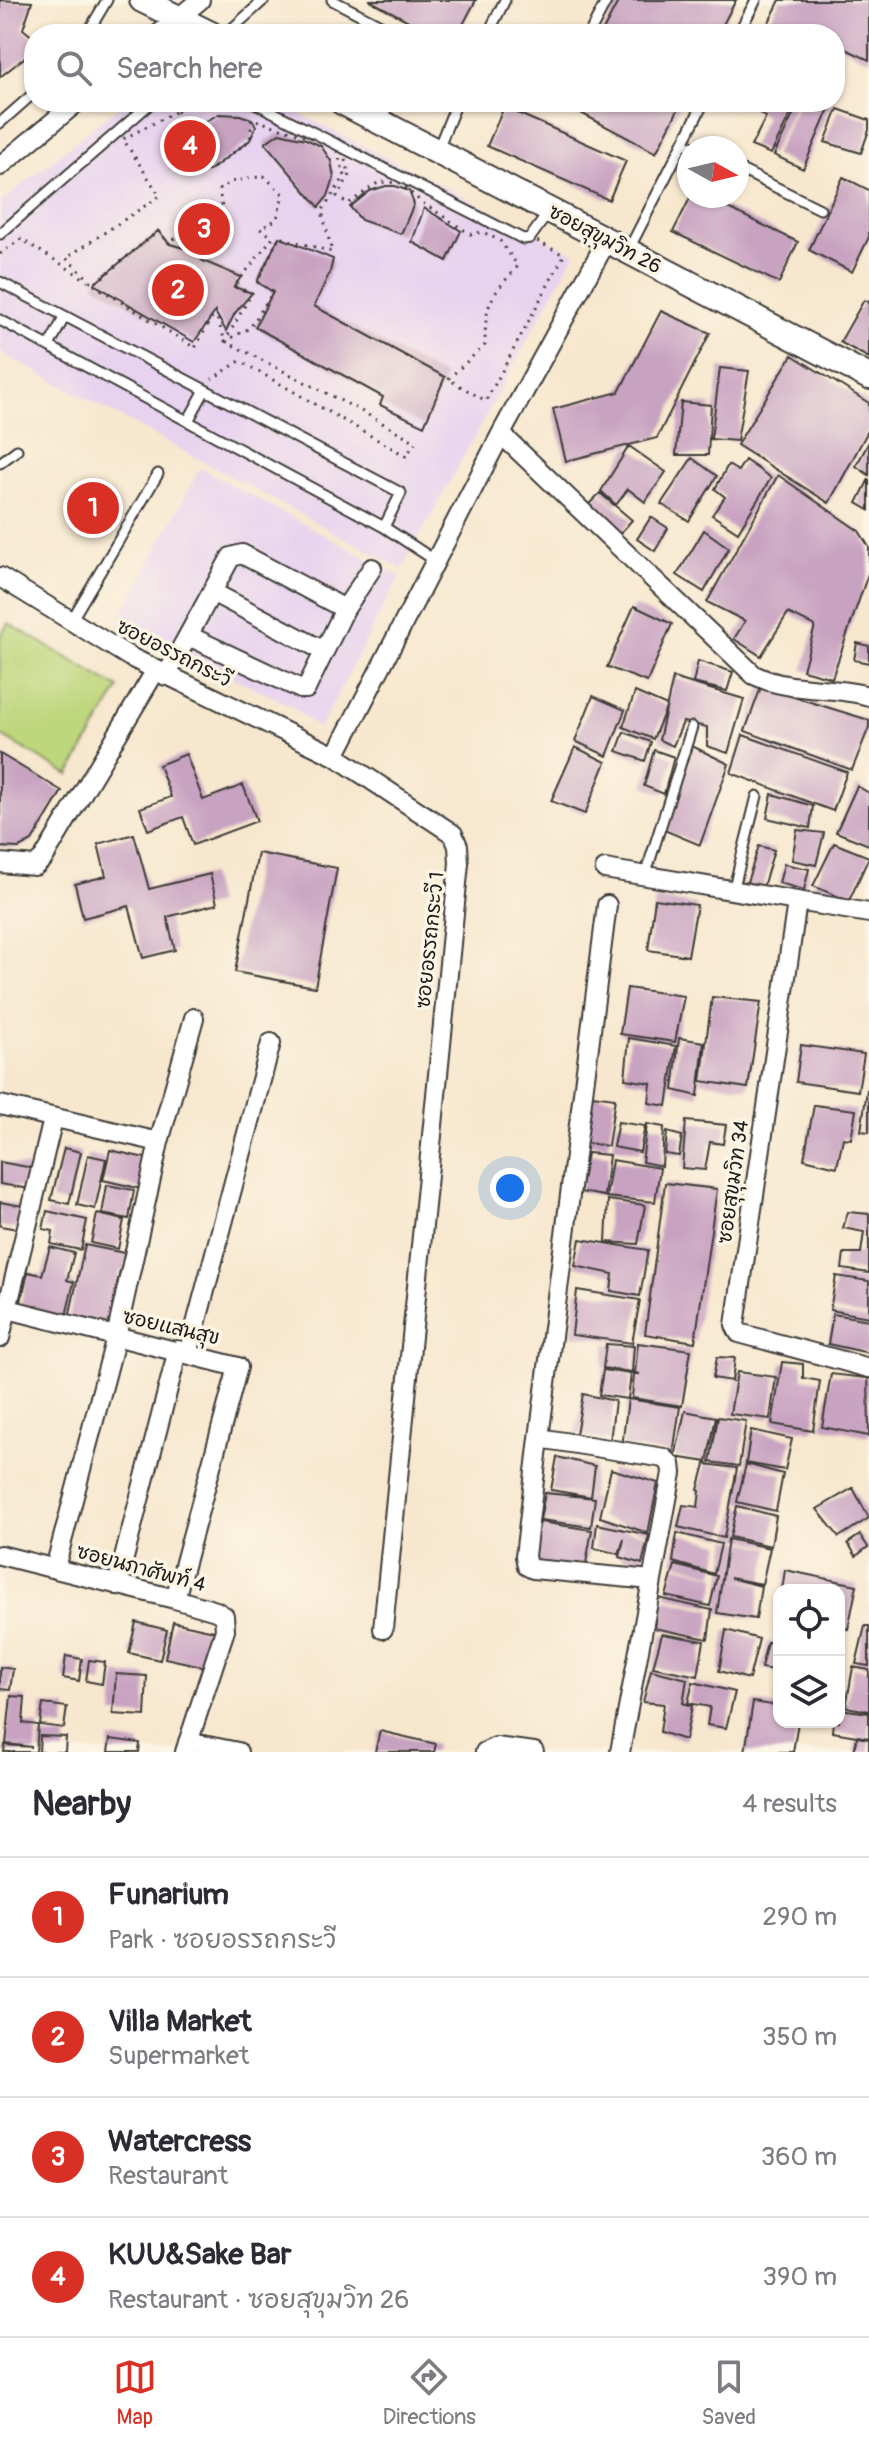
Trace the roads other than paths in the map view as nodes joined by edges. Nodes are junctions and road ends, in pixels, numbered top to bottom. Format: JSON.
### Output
{"nodes":[{"id":1,"x":107,"y":0,"type":"edge"},
{"id":2,"x":142,"y":0,"type":"edge"},
{"id":3,"x":200,"y":0,"type":"edge"},
{"id":4,"x":264,"y":0,"type":"edge"},
{"id":5,"x":332,"y":0,"type":"edge"},
{"id":6,"x":505,"y":0,"type":"edge"},
{"id":7,"x":607,"y":0,"type":"edge"},
{"id":8,"x":756,"y":0,"type":"edge"},
{"id":9,"x":179,"y":17,"type":"junction"},
{"id":10,"x":93,"y":24,"type":"edge"},
{"id":11,"x":171,"y":24,"type":"edge"},
{"id":12,"x":192,"y":24,"type":"edge"},
{"id":13,"x":237,"y":24,"type":"edge"},
{"id":14,"x":379,"y":24,"type":"edge"},
{"id":15,"x":493,"y":24,"type":"edge"},
{"id":16,"x":594,"y":24,"type":"edge"},
{"id":17,"x":743,"y":24,"type":"edge"},
{"id":18,"x":24,"y":102,"type":"edge"},
{"id":19,"x":65,"y":112,"type":"edge"},
{"id":20,"x":140,"y":112,"type":"edge"},
{"id":21,"x":273,"y":112,"type":"edge"},
{"id":22,"x":361,"y":112,"type":"edge"},
{"id":23,"x":453,"y":112,"type":"edge"},
{"id":24,"x":699,"y":112,"type":"edge"},
{"id":25,"x":0,"y":123,"type":"edge"},
{"id":26,"x":687,"y":136,"type":"edge"},
{"id":27,"x":437,"y":151,"type":"junction"},
{"id":28,"x":677,"y":154,"type":"edge"},
{"id":29,"x":0,"y":166,"type":"edge"},
{"id":30,"x":749,"y":174,"type":"edge"},
{"id":31,"x":820,"y":209,"type":"dead end"},
{"id":32,"x":549,"y":210,"type":"junction"},
{"id":33,"x":0,"y":234,"type":"edge"},
{"id":34,"x":618,"y":246,"type":"junction"},
{"id":35,"x":0,"y":282,"type":"edge"},
{"id":36,"x":65,"y":316,"type":"junction"},
{"id":37,"x":0,"y":320,"type":"edge"},
{"id":38,"x":49,"y":346,"type":"junction"},
{"id":39,"x":869,"y":377,"type":"edge"},
{"id":40,"x":204,"y":387,"type":"junction"},
{"id":41,"x":188,"y":421,"type":"junction"},
{"id":42,"x":501,"y":434,"type":"junction"},
{"id":43,"x":17,"y":450,"type":"dead end"},
{"id":44,"x":0,"y":463,"type":"edge"},
{"id":45,"x":158,"y":474,"type":"dead end"},
{"id":46,"x":384,"y":527,"type":"junction"},
{"id":47,"x":436,"y":561,"type":"junction"},
{"id":48,"x":372,"y":568,"type":"dead end"},
{"id":49,"x":0,"y":577,"type":"edge"},
{"id":50,"x":212,"y":592,"type":"junction"},
{"id":51,"x":345,"y":609,"type":"junction"},
{"id":52,"x":71,"y":621,"type":"junction"},
{"id":53,"x":189,"y":636,"type":"junction"},
{"id":54,"x":324,"y":651,"type":"junction"},
{"id":55,"x":161,"y":673,"type":"junction"},
{"id":56,"x":869,"y":696,"type":"edge"},
{"id":57,"x":692,"y":727,"type":"dead end"},
{"id":58,"x":335,"y":756,"type":"junction"},
{"id":59,"x":757,"y":796,"type":"dead end"},
{"id":60,"x":0,"y":863,"type":"edge"},
{"id":61,"x":605,"y":869,"type":"dead end"},
{"id":62,"x":645,"y":876,"type":"junction"},
{"id":63,"x":733,"y":891,"type":"junction"},
{"id":64,"x":797,"y":902,"type":"junction"},
{"id":65,"x":607,"y":905,"type":"dead end"},
{"id":66,"x":868,"y":911,"type":"edge"},
{"id":67,"x":194,"y":1018,"type":"dead end"},
{"id":68,"x":271,"y":1043,"type":"dead end"},
{"id":69,"x":0,"y":1105,"type":"edge"},
{"id":70,"x":53,"y":1119,"type":"junction"},
{"id":71,"x":159,"y":1142,"type":"junction"},
{"id":72,"x":4,"y":1308,"type":"edge"},
{"id":73,"x":116,"y":1337,"type":"junction"},
{"id":74,"x":0,"y":1338,"type":"edge"},
{"id":75,"x":183,"y":1352,"type":"junction"},
{"id":76,"x":869,"y":1368,"type":"edge"},
{"id":77,"x":539,"y":1438,"type":"junction"},
{"id":78,"x":0,"y":1555,"type":"edge"},
{"id":79,"x":55,"y":1568,"type":"junction"},
{"id":80,"x":652,"y":1580,"type":"junction"},
{"id":81,"x":117,"y":1585,"type":"junction"},
{"id":82,"x":175,"y":1599,"type":"junction"},
{"id":83,"x":383,"y":1629,"type":"dead end"},
{"id":84,"x":186,"y":1747,"type":"edge"},
{"id":85,"x":238,"y":1752,"type":"edge"},
{"id":86,"x":485,"y":1752,"type":"edge"},
{"id":87,"x":534,"y":1752,"type":"edge"},
{"id":88,"x":620,"y":1752,"type":"edge"}],
"edges":[{"from":1,"to":10,"type":"lane"},
{"from":2,"to":9,"type":"street"},
{"from":3,"to":9,"type":"street"},
{"from":4,"to":13,"type":"lane"},
{"from":5,"to":14,"type":"lane"},
{"from":6,"to":15,"type":"lane"},
{"from":7,"to":16,"type":"lane"},
{"from":8,"to":17,"type":"lane"},
{"from":9,"to":11,"type":"street"},
{"from":9,"to":12,"type":"street"},
{"from":18,"to":25,"type":"lane"},
{"from":19,"to":29,"type":"street"},
{"from":20,"to":33,"type":"lane"},
{"from":21,"to":32,"type":"lane"},
{"from":22,"to":27,"type":"street","name":"ซอยสุขุมวิท 26"},
{"from":23,"to":27,"type":"lane"},
{"from":24,"to":26,"type":"lane"},
{"from":27,"to":32,"type":"street","name":"ซอยสุขุมวิท 26"},
{"from":28,"to":34,"type":"lane"},
{"from":30,"to":31,"type":"lane"},
{"from":32,"to":34,"type":"street","name":"ซอยสุขุมวิท 26"},
{"from":34,"to":39,"type":"street","name":"ซอยสุขุมวิท 26"},
{"from":34,"to":42,"type":"street"},
{"from":35,"to":36,"type":"lane"},
{"from":36,"to":38,"type":"lane"},
{"from":36,"to":40,"type":"lane"},
{"from":37,"to":38,"type":"lane"},
{"from":38,"to":41,"type":"lane"},
{"from":40,"to":41,"type":"lane"},
{"from":40,"to":46,"type":"lane"},
{"from":41,"to":46,"type":"lane"},
{"from":42,"to":47,"type":"street"},
{"from":42,"to":56,"type":"street"},
{"from":43,"to":44,"type":"lane"},
{"from":45,"to":52,"type":"lane"},
{"from":46,"to":47,"type":"lane"},
{"from":47,"to":58,"type":"street"},
{"from":48,"to":51,"type":"street"},
{"from":49,"to":52,"type":"street","name":"ซอยอรรถกระวี"},
{"from":50,"to":51,"type":"street"},
{"from":50,"to":53,"type":"street"},
{"from":50,"to":54,"type":"street"},
{"from":51,"to":54,"type":"street"},
{"from":52,"to":55,"type":"street","name":"ซอยอรรถกระวี"},
{"from":53,"to":54,"type":"street"},
{"from":53,"to":55,"type":"street"},
{"from":55,"to":58,"type":"street","name":"ซอยอรรถกระวี"},
{"from":55,"to":60,"type":"street"},
{"from":57,"to":62,"type":"lane"},
{"from":58,"to":83,"type":"street","name":"ซอยอรรถกระวี 1"},
{"from":59,"to":63,"type":"lane"},
{"from":61,"to":62,"type":"street"},
{"from":62,"to":63,"type":"street"},
{"from":63,"to":64,"type":"street"},
{"from":64,"to":66,"type":"street"},
{"from":64,"to":76,"type":"street","name":"ซอยสุขุมวิท 34"},
{"from":65,"to":77,"type":"street"},
{"from":67,"to":71,"type":"street"},
{"from":68,"to":75,"type":"street"},
{"from":69,"to":70,"type":"street"},
{"from":70,"to":71,"type":"street"},
{"from":70,"to":72,"type":"street"},
{"from":71,"to":73,"type":"street"},
{"from":72,"to":73,"type":"street","name":"ซอยแสนสุข"},
{"from":72,"to":74,"type":"street"},
{"from":73,"to":75,"type":"street","name":"ซอยแสนสุข"},
{"from":73,"to":79,"type":"street"},
{"from":75,"to":81,"type":"street"},
{"from":75,"to":82,"type":"street","name":"ซอยแสนสุข"},
{"from":77,"to":80,"type":"street"},
{"from":77,"to":80,"type":"street"},
{"from":78,"to":79,"type":"street","name":"ซอยนภาศัพท์ 4"},
{"from":79,"to":81,"type":"street","name":"ซอยนภาศัพท์ 4"},
{"from":80,"to":88,"type":"street"},
{"from":81,"to":82,"type":"street","name":"ซอยนภาศัพท์ 4"},
{"from":82,"to":84,"type":"street","name":"ซอยนภาศัพท์ 4"},
{"from":84,"to":85,"type":"street"},
{"from":86,"to":87,"type":"street"}]}
